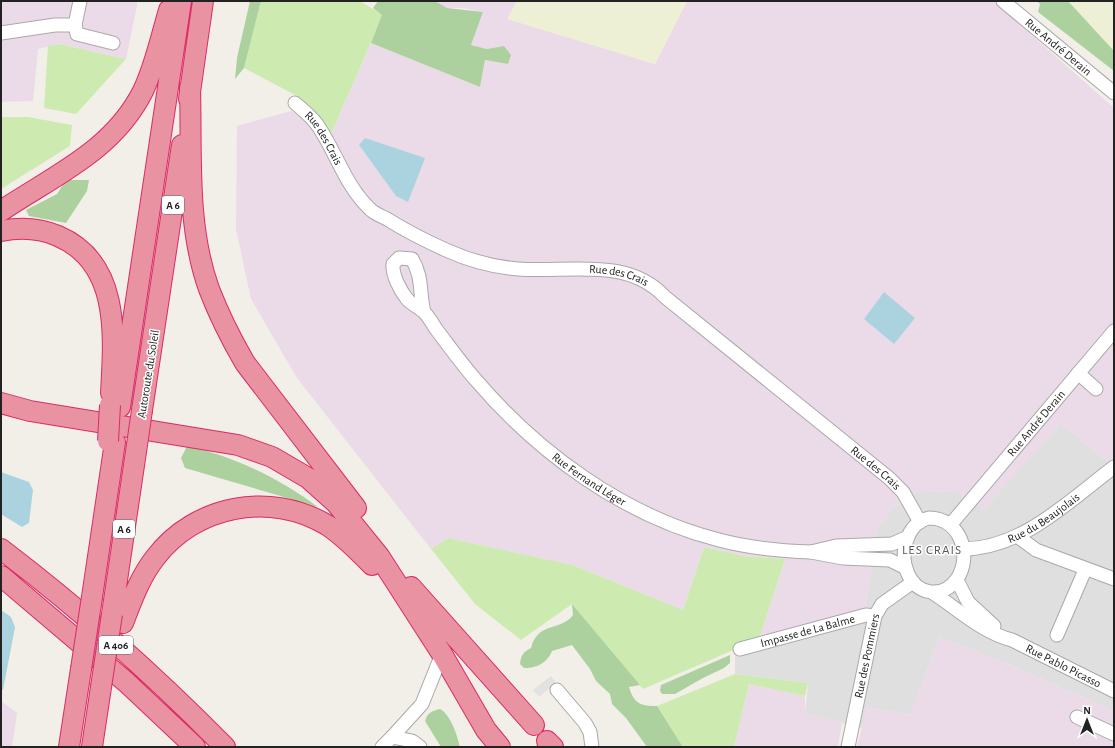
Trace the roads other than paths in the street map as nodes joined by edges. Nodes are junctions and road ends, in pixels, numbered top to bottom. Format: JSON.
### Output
{"nodes":[{"id":1,"x":80,"y":1,"type":"edge"},
{"id":2,"x":172,"y":1,"type":"edge"},
{"id":3,"x":181,"y":1,"type":"edge"},
{"id":4,"x":203,"y":1,"type":"edge"},
{"id":5,"x":1003,"y":1,"type":"edge"},
{"id":6,"x":75,"y":25,"type":"junction"},
{"id":7,"x":1,"y":32,"type":"edge"},
{"id":8,"x":113,"y":43,"type":"dead end"},
{"id":9,"x":190,"y":87,"type":"junction"},
{"id":10,"x":1114,"y":92,"type":"edge"},
{"id":11,"x":294,"y":103,"type":"dead end"},
{"id":12,"x":1,"y":211,"type":"edge"},
{"id":13,"x":1,"y":231,"type":"edge"},
{"id":14,"x":424,"y":312,"type":"dead end"},
{"id":15,"x":1114,"y":331,"type":"edge"},
{"id":16,"x":1078,"y":373,"type":"junction"},
{"id":17,"x":1096,"y":389,"type":"dead end"},
{"id":18,"x":1,"y":403,"type":"edge"},
{"id":19,"x":115,"y":406,"type":"junction"},
{"id":20,"x":1114,"y":467,"type":"edge"},
{"id":21,"x":954,"y":519,"type":"junction"},
{"id":22,"x":920,"y":522,"type":"junction"},
{"id":23,"x":1016,"y":536,"type":"junction"},
{"id":24,"x":908,"y":537,"type":"junction"},
{"id":25,"x":1,"y":549,"type":"edge"},
{"id":26,"x":963,"y":549,"type":"junction"},
{"id":27,"x":836,"y":552,"type":"junction"},
{"id":28,"x":906,"y":568,"type":"junction"},
{"id":29,"x":1085,"y":570,"type":"junction"},
{"id":30,"x":1,"y":576,"type":"edge"},
{"id":31,"x":1114,"y":579,"type":"edge"},
{"id":32,"x":957,"y":580,"type":"junction"},
{"id":33,"x":913,"y":582,"type":"junction"},
{"id":34,"x":933,"y":593,"type":"junction"},
{"id":35,"x":414,"y":600,"type":"junction"},
{"id":36,"x":875,"y":616,"type":"junction"},
{"id":37,"x":118,"y":618,"type":"junction"},
{"id":38,"x":1057,"y":635,"type":"dead end"},
{"id":39,"x":1012,"y":640,"type":"junction"},
{"id":40,"x":740,"y":649,"type":"dead end"},
{"id":41,"x":442,"y":654,"type":"junction"},
{"id":42,"x":556,"y":690,"type":"dead end"},
{"id":43,"x":1114,"y":691,"type":"edge"},
{"id":44,"x":1077,"y":717,"type":"dead end"},
{"id":45,"x":534,"y":725,"type":"dead end"},
{"id":46,"x":1114,"y":734,"type":"edge"},
{"id":47,"x":392,"y":737,"type":"junction"},
{"id":48,"x":69,"y":747,"type":"edge"},
{"id":49,"x":92,"y":747,"type":"edge"},
{"id":50,"x":195,"y":747,"type":"edge"},
{"id":51,"x":225,"y":747,"type":"edge"},
{"id":52,"x":382,"y":747,"type":"edge"},
{"id":53,"x":420,"y":747,"type":"edge"},
{"id":54,"x":500,"y":747,"type":"edge"},
{"id":55,"x":592,"y":747,"type":"edge"},
{"id":56,"x":848,"y":747,"type":"edge"}],
"edges":[{"from":1,"to":6,"type":"street"},
{"from":2,"to":12,"type":"highway"},
{"from":3,"to":19,"type":"highway","name":"Autoroute du Soleil","number":"A 6"},
{"from":4,"to":9,"type":"highway","name":"Autoroute du Soleil","number":"A 6"},
{"from":5,"to":10,"type":"street","name":"Rue André Derain"},
{"from":6,"to":7,"type":"street"},
{"from":6,"to":8,"type":"street"},
{"from":9,"to":35,"type":"highway"},
{"from":9,"to":37,"type":"highway","name":"Autoroute du Soleil","number":"A 6","bridge":true},
{"from":11,"to":22,"type":"street","name":"Rue des Crais"},
{"from":13,"to":19,"type":"highway"},
{"from":14,"to":27,"type":"street","name":"Rue Fernand Léger"},
{"from":15,"to":16,"type":"street","name":"Rue André Derain"},
{"from":16,"to":17,"type":"street"},
{"from":16,"to":21,"type":"street","name":"Rue André Derain"},
{"from":18,"to":35,"type":"highway"},
{"from":19,"to":48,"type":"highway","name":"Autoroute du Soleil","number":"A 6","bridge":true},
{"from":20,"to":23,"type":"street","name":"Rue du Beaujolais"},
{"from":21,"to":22,"type":"street"},
{"from":21,"to":26,"type":"street"},
{"from":22,"to":24,"type":"street"},
{"from":23,"to":26,"type":"street","name":"Rue du Beaujolais"},
{"from":23,"to":29,"type":"street"},
{"from":24,"to":27,"type":"street","name":"Rue Fernand Léger"},
{"from":24,"to":28,"type":"street"},
{"from":25,"to":51,"type":"highway","number":"A 406"},
{"from":26,"to":32,"type":"street"},
{"from":27,"to":28,"type":"street","name":"Rue Fernand Léger"},
{"from":28,"to":33,"type":"street"},
{"from":29,"to":31,"type":"street"},
{"from":29,"to":38,"type":"street"},
{"from":30,"to":50,"type":"highway","number":"A 406"},
{"from":32,"to":34,"type":"street"},
{"from":32,"to":39,"type":"street","name":"Rue Pablo Picasso"},
{"from":33,"to":34,"type":"street"},
{"from":33,"to":36,"type":"street","name":"Rue des Pommiers"},
{"from":34,"to":39,"type":"street","name":"Rue Pablo Picasso"},
{"from":35,"to":37,"type":"highway"},
{"from":35,"to":41,"type":"highway"},
{"from":35,"to":45,"type":"highway"},
{"from":36,"to":40,"type":"street","name":"Impasse de La Balme"},
{"from":36,"to":56,"type":"street","name":"Rue des Pommiers"},
{"from":37,"to":49,"type":"highway","name":"Autoroute du Soleil","number":"A 6","bridge":true},
{"from":39,"to":43,"type":"street","name":"Rue Pablo Picasso"},
{"from":41,"to":47,"type":"street"},
{"from":41,"to":54,"type":"highway"},
{"from":42,"to":55,"type":"street"},
{"from":44,"to":46,"type":"street"},
{"from":47,"to":52,"type":"street"},
{"from":47,"to":53,"type":"street"}]}
